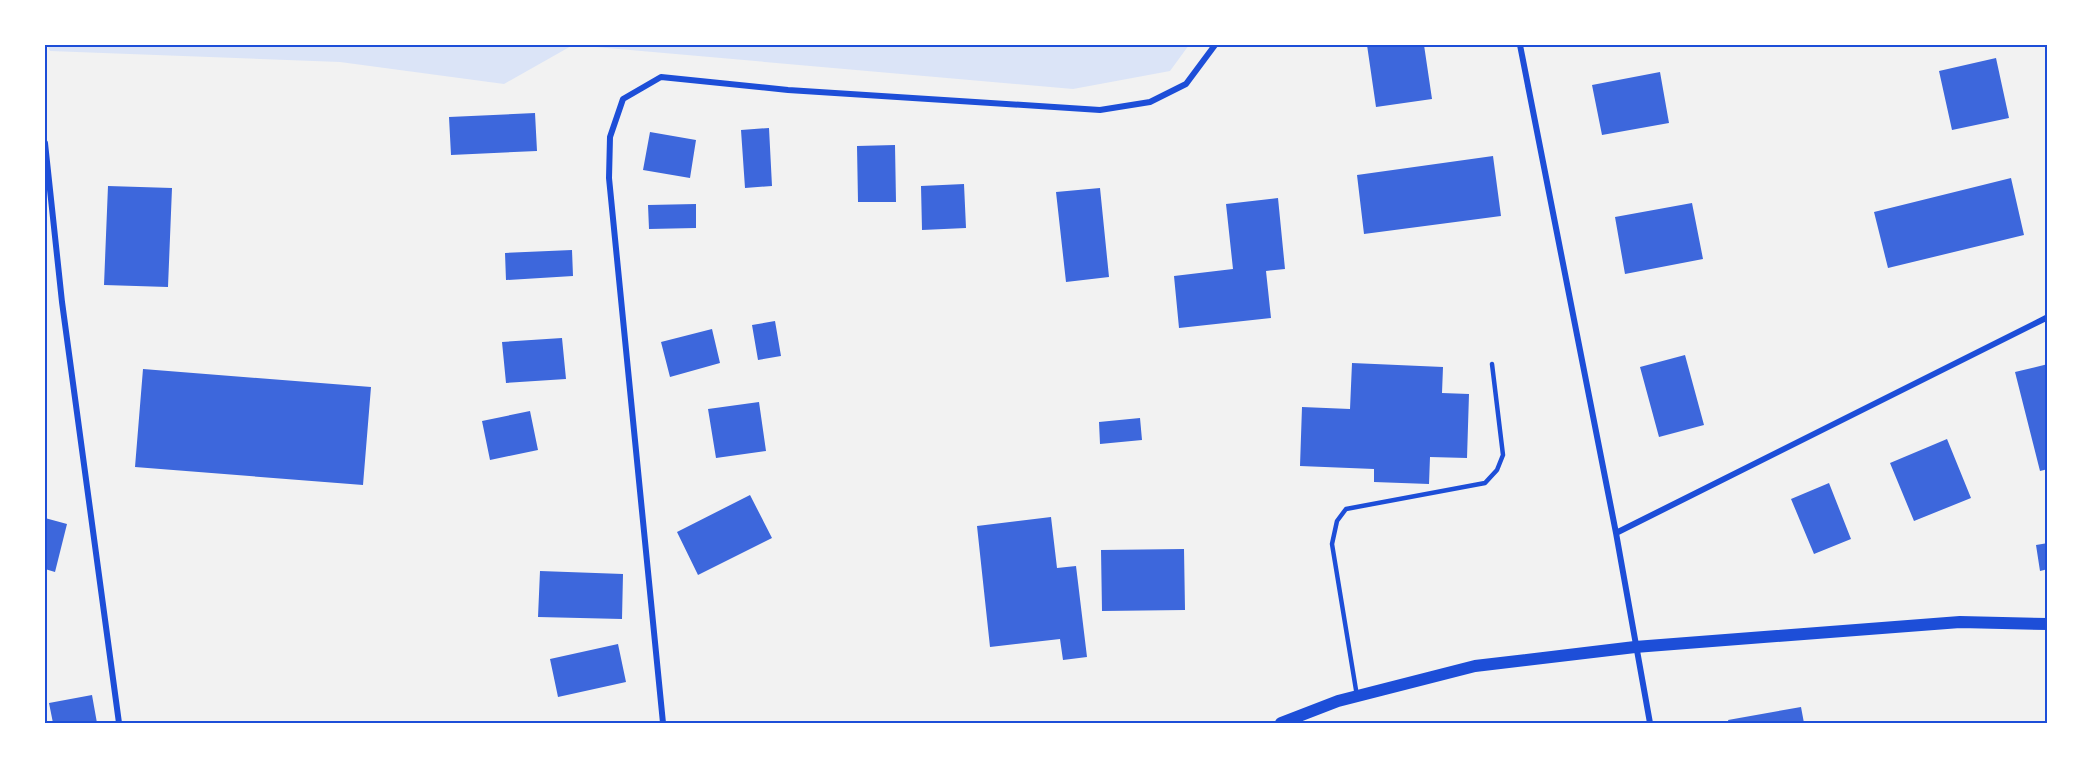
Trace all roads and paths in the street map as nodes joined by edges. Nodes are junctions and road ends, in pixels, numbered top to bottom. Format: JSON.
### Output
{"nodes":[{"id":1,"x":1215,"y":45,"type":"edge"},
{"id":2,"x":1520,"y":45,"type":"edge"},
{"id":3,"x":45,"y":142,"type":"edge"},
{"id":4,"x":2048,"y":317,"type":"edge"},
{"id":5,"x":1492,"y":364,"type":"dead end"},
{"id":6,"x":1616,"y":533,"type":"junction"},
{"id":7,"x":2048,"y":624,"type":"edge"},
{"id":8,"x":1635,"y":647,"type":"junction"},
{"id":9,"x":1358,"y":696,"type":"junction"},
{"id":10,"x":119,"y":723,"type":"edge"},
{"id":11,"x":663,"y":723,"type":"edge"},
{"id":12,"x":1281,"y":723,"type":"edge"},
{"id":13,"x":1650,"y":723,"type":"edge"}],
"edges":[{"from":1,"to":11,"type":"street"},
{"from":2,"to":6,"type":"street"},
{"from":3,"to":10,"type":"street"},
{"from":4,"to":6,"type":"street"},
{"from":5,"to":9,"type":"lane"},
{"from":6,"to":8,"type":"street"},
{"from":7,"to":8,"type":"main road"},
{"from":8,"to":9,"type":"main road"},
{"from":8,"to":13,"type":"street"},
{"from":9,"to":12,"type":"main road"}]}
